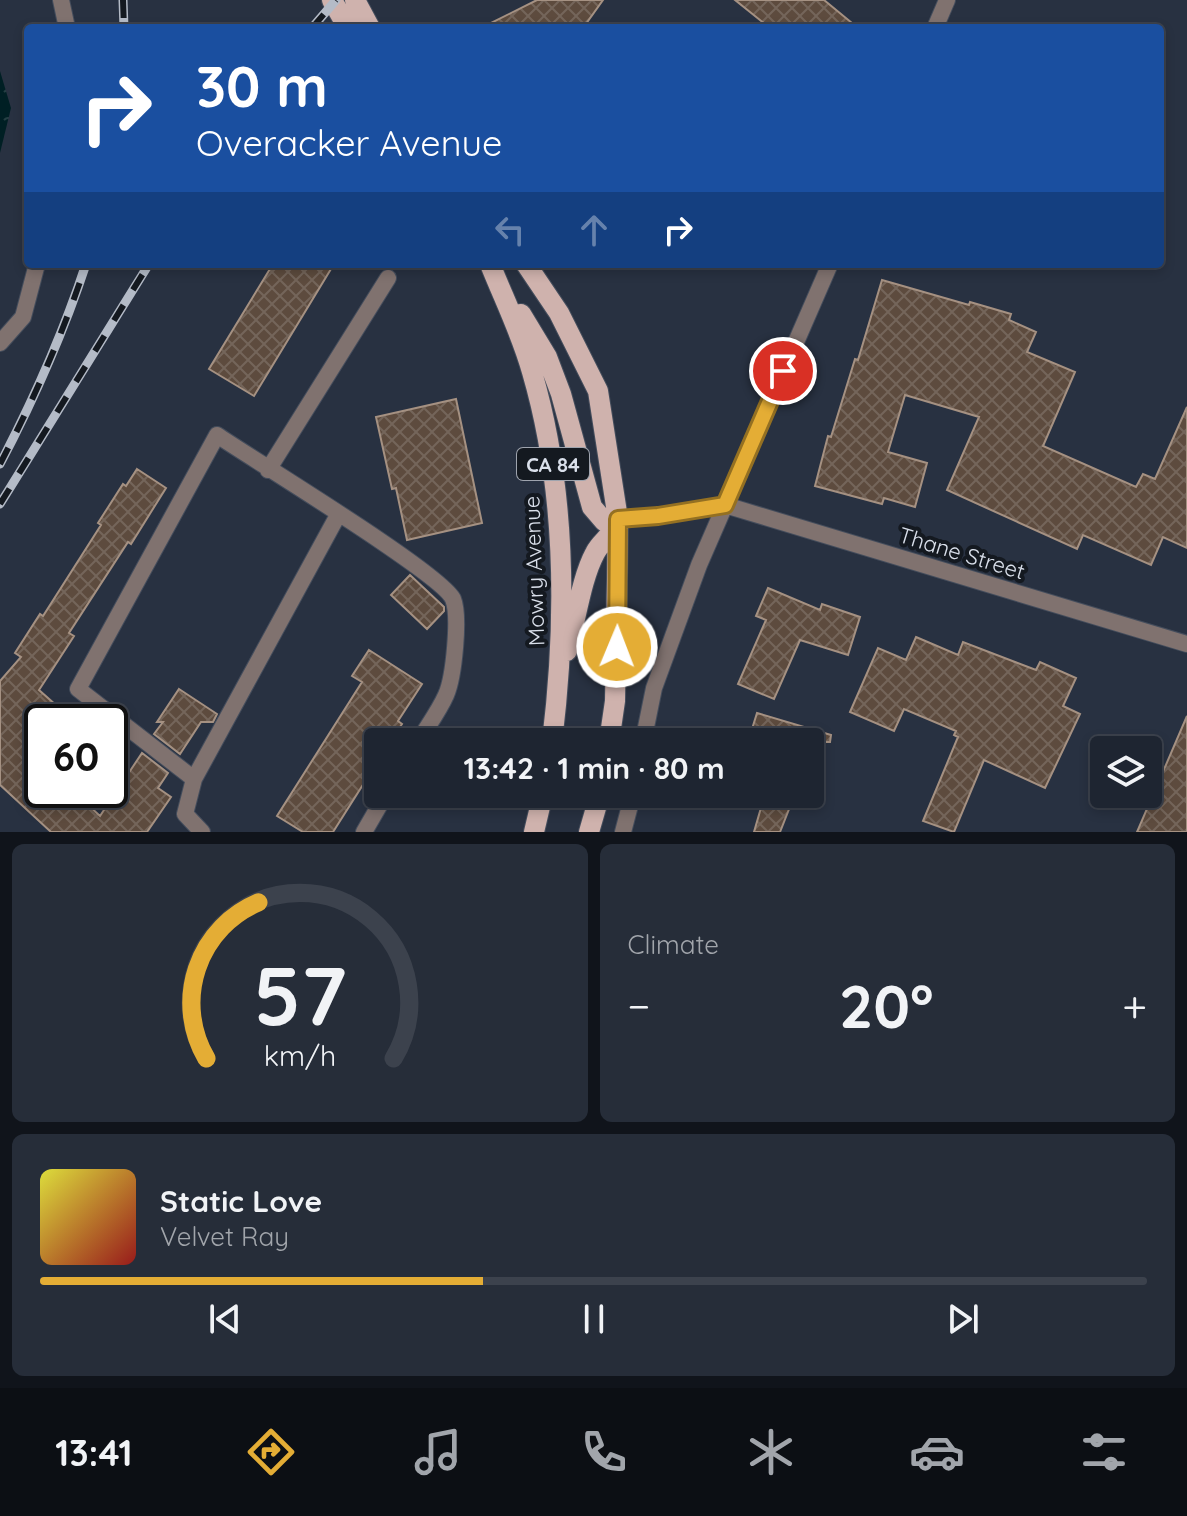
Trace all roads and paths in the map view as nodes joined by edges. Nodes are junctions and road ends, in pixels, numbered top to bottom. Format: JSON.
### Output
{"nodes":[{"id":1,"x":61,"y":0,"type":"edge"},
{"id":2,"x":332,"y":0,"type":"edge"},
{"id":3,"x":355,"y":0,"type":"edge"},
{"id":4,"x":947,"y":0,"type":"edge"},
{"id":5,"x":66,"y":24,"type":"edge"},
{"id":6,"x":346,"y":24,"type":"edge"},
{"id":7,"x":368,"y":24,"type":"edge"},
{"id":8,"x":937,"y":24,"type":"edge"},
{"id":9,"x":36,"y":268,"type":"edge"},
{"id":10,"x":493,"y":268,"type":"edge"},
{"id":11,"x":493,"y":268,"type":"edge"},
{"id":12,"x":529,"y":268,"type":"edge"},
{"id":13,"x":828,"y":268,"type":"edge"},
{"id":14,"x":388,"y":278,"type":"dead end"},
{"id":15,"x":0,"y":343,"type":"edge"},
{"id":16,"x":268,"y":470,"type":"junction"},
{"id":17,"x":725,"y":505,"type":"junction"},
{"id":18,"x":338,"y":515,"type":"junction"},
{"id":19,"x":618,"y":519,"type":"junction"},
{"id":20,"x":1187,"y":644,"type":"edge"},
{"id":21,"x":561,"y":673,"type":"junction"},
{"id":22,"x":426,"y":728,"type":"edge"},
{"id":23,"x":554,"y":728,"type":"edge"},
{"id":24,"x":611,"y":728,"type":"edge"},
{"id":25,"x":646,"y":728,"type":"edge"},
{"id":26,"x":194,"y":779,"type":"junction"},
{"id":27,"x":378,"y":808,"type":"edge"},
{"id":28,"x":540,"y":808,"type":"edge"},
{"id":29,"x":596,"y":808,"type":"edge"},
{"id":30,"x":629,"y":808,"type":"edge"},
{"id":31,"x":202,"y":832,"type":"edge"},
{"id":32,"x":364,"y":832,"type":"edge"},
{"id":33,"x":534,"y":832,"type":"edge"},
{"id":34,"x":589,"y":832,"type":"edge"},
{"id":35,"x":623,"y":832,"type":"edge"}],
"edges":[{"from":1,"to":5,"type":"street"},
{"from":2,"to":6,"type":"main road"},
{"from":3,"to":7,"type":"main road"},
{"from":4,"to":8,"type":"street"},
{"from":9,"to":15,"type":"street"},
{"from":10,"to":19,"type":"main road"},
{"from":11,"to":21,"type":"main road","name":"Mowry Avenue","number":"CA 84"},
{"from":12,"to":19,"type":"main road","number":"CA 84"},
{"from":13,"to":17,"type":"street"},
{"from":14,"to":16,"type":"street"},
{"from":16,"to":18,"type":"street"},
{"from":16,"to":26,"type":"street"},
{"from":17,"to":19,"type":"street"},
{"from":17,"to":20,"type":"street","name":"Thane Street"},
{"from":17,"to":25,"type":"street"},
{"from":18,"to":22,"type":"street"},
{"from":18,"to":26,"type":"street"},
{"from":19,"to":21,"type":"main road"},
{"from":19,"to":24,"type":"main road","number":"CA 84"},
{"from":21,"to":23,"type":"main road","name":"Mowry Avenue","number":"CA 84"},
{"from":26,"to":31,"type":"street"},
{"from":27,"to":32,"type":"street"},
{"from":28,"to":33,"type":"main road"},
{"from":29,"to":34,"type":"main road"},
{"from":30,"to":35,"type":"street"}]}
